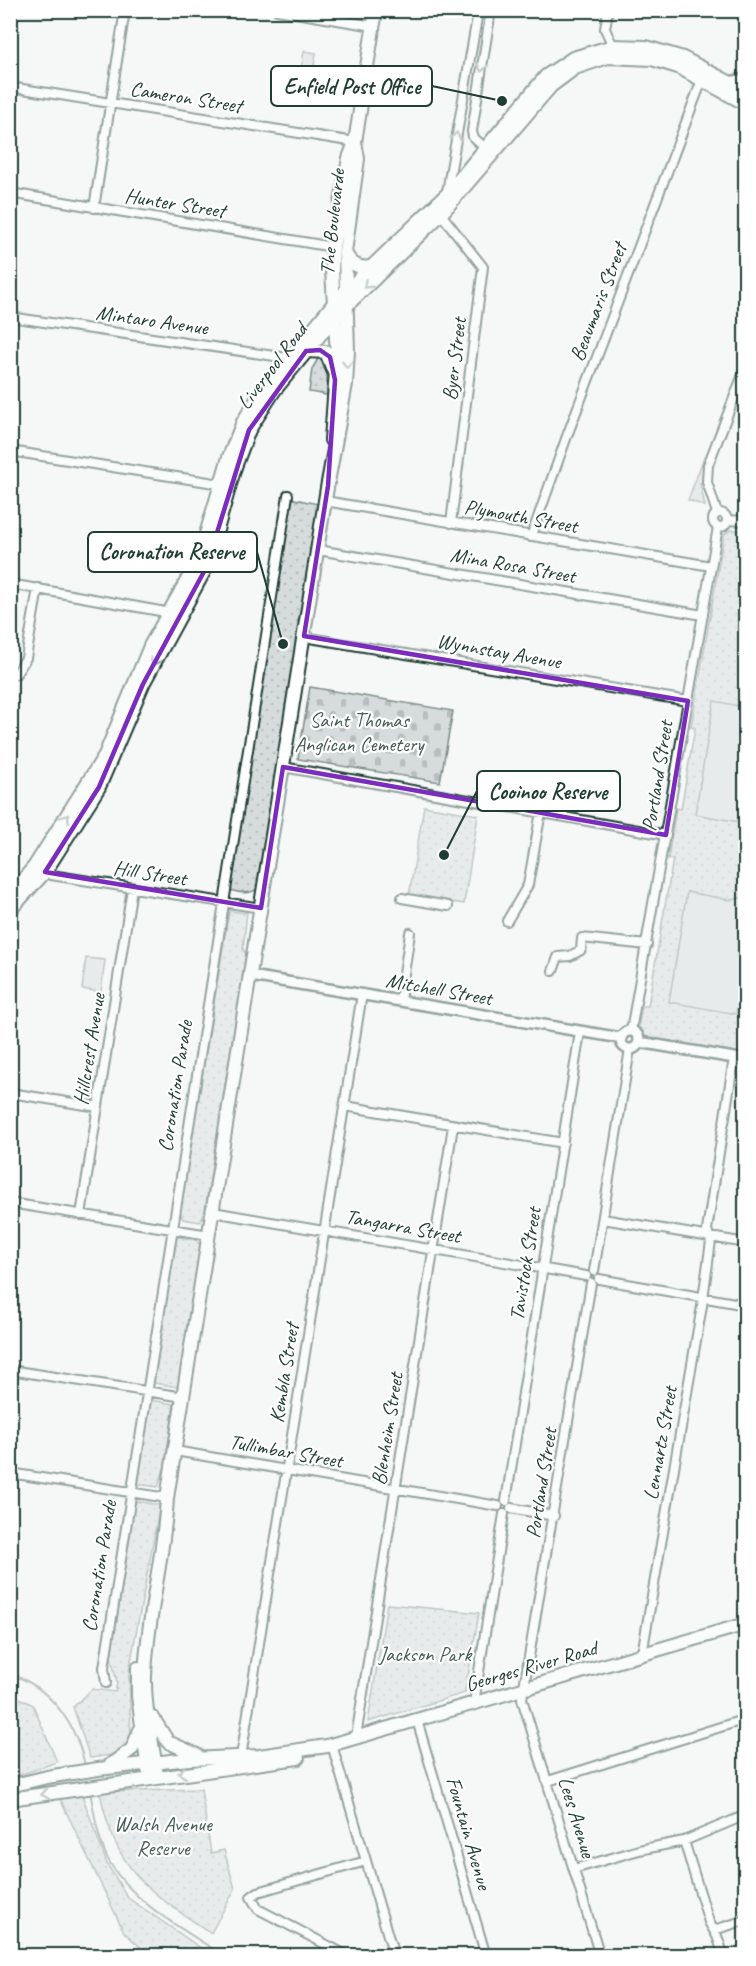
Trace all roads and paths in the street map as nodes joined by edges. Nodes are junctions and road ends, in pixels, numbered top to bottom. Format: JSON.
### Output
{"nodes":[{"id":1,"x":125,"y":10,"type":"edge"},
{"id":2,"x":277,"y":10,"type":"edge"},
{"id":3,"x":376,"y":10,"type":"edge"},
{"id":4,"x":481,"y":10,"type":"edge"},
{"id":5,"x":491,"y":10,"type":"edge"},
{"id":6,"x":608,"y":10,"type":"edge"},
{"id":7,"x":374,"y":26,"type":"junction"},
{"id":8,"x":613,"y":46,"type":"junction"},
{"id":9,"x":746,"y":79,"type":"edge"},
{"id":10,"x":702,"y":80,"type":"junction"},
{"id":11,"x":729,"y":82,"type":"junction"},
{"id":12,"x":10,"y":87,"type":"edge"},
{"id":13,"x":745,"y":100,"type":"edge"},
{"id":14,"x":110,"y":103,"type":"junction"},
{"id":15,"x":355,"y":142,"type":"junction"},
{"id":16,"x":484,"y":148,"type":"junction"},
{"id":17,"x":10,"y":194,"type":"edge"},
{"id":18,"x":447,"y":194,"type":"junction"},
{"id":19,"x":94,"y":208,"type":"junction"},
{"id":20,"x":441,"y":214,"type":"junction"},
{"id":21,"x":339,"y":250,"type":"junction"},
{"id":22,"x":371,"y":267,"type":"junction"},
{"id":23,"x":346,"y":291,"type":"junction"},
{"id":24,"x":340,"y":304,"type":"junction"},
{"id":25,"x":10,"y":317,"type":"edge"},
{"id":26,"x":335,"y":317,"type":"junction"},
{"id":27,"x":306,"y":351,"type":"junction"},
{"id":28,"x":288,"y":358,"type":"junction"},
{"id":29,"x":746,"y":367,"type":"edge"},
{"id":30,"x":335,"y":380,"type":"junction"},
{"id":31,"x":10,"y":451,"type":"edge"},
{"id":32,"x":221,"y":484,"type":"junction"},
{"id":33,"x":328,"y":486,"type":"junction"},
{"id":34,"x":288,"y":495,"type":"dead end"},
{"id":35,"x":325,"y":501,"type":"junction"},
{"id":36,"x":717,"y":513,"type":"junction"},
{"id":37,"x":727,"y":520,"type":"junction"},
{"id":38,"x":746,"y":521,"type":"edge"},
{"id":39,"x":451,"y":523,"type":"junction"},
{"id":40,"x":718,"y":527,"type":"junction"},
{"id":41,"x":531,"y":537,"type":"junction"},
{"id":42,"x":318,"y":550,"type":"junction"},
{"id":43,"x":711,"y":566,"type":"junction"},
{"id":44,"x":10,"y":584,"type":"edge"},
{"id":45,"x":38,"y":588,"type":"junction"},
{"id":46,"x":175,"y":614,"type":"junction"},
{"id":47,"x":703,"y":615,"type":"junction"},
{"id":48,"x":304,"y":637,"type":"junction"},
{"id":49,"x":16,"y":674,"type":"dead end"},
{"id":50,"x":688,"y":701,"type":"junction"},
{"id":51,"x":283,"y":766,"type":"junction"},
{"id":52,"x":541,"y":812,"type":"junction"},
{"id":53,"x":666,"y":835,"type":"junction"},
{"id":54,"x":40,"y":870,"type":"junction"},
{"id":55,"x":132,"y":888,"type":"junction"},
{"id":56,"x":10,"y":895,"type":"edge"},
{"id":57,"x":402,"y":898,"type":"dead end"},
{"id":58,"x":225,"y":903,"type":"junction"},
{"id":59,"x":448,"y":906,"type":"dead end"},
{"id":60,"x":261,"y":908,"type":"junction"},
{"id":61,"x":10,"y":910,"type":"edge"},
{"id":62,"x":507,"y":921,"type":"dead end"},
{"id":63,"x":410,"y":933,"type":"dead end"},
{"id":64,"x":647,"y":945,"type":"junction"},
{"id":65,"x":553,"y":971,"type":"dead end"},
{"id":66,"x":250,"y":975,"type":"junction"},
{"id":67,"x":362,"y":994,"type":"junction"},
{"id":68,"x":400,"y":1001,"type":"junction"},
{"id":69,"x":631,"y":1031,"type":"junction"},
{"id":70,"x":580,"y":1032,"type":"junction"},
{"id":71,"x":621,"y":1038,"type":"junction"},
{"id":72,"x":639,"y":1042,"type":"junction"},
{"id":73,"x":630,"y":1049,"type":"junction"},
{"id":74,"x":734,"y":1058,"type":"junction"},
{"id":75,"x":746,"y":1060,"type":"edge"},
{"id":76,"x":10,"y":1093,"type":"edge"},
{"id":77,"x":345,"y":1106,"type":"junction"},
{"id":78,"x":98,"y":1107,"type":"junction"},
{"id":79,"x":453,"y":1126,"type":"junction"},
{"id":80,"x":563,"y":1143,"type":"junction"},
{"id":81,"x":10,"y":1203,"type":"edge"},
{"id":82,"x":213,"y":1212,"type":"junction"},
{"id":83,"x":81,"y":1215,"type":"junction"},
{"id":84,"x":603,"y":1219,"type":"junction"},
{"id":85,"x":172,"y":1229,"type":"junction"},
{"id":86,"x":325,"y":1230,"type":"junction"},
{"id":87,"x":209,"y":1235,"type":"junction"},
{"id":88,"x":711,"y":1237,"type":"junction"},
{"id":89,"x":746,"y":1243,"type":"edge"},
{"id":90,"x":433,"y":1250,"type":"junction"},
{"id":91,"x":542,"y":1269,"type":"junction"},
{"id":92,"x":594,"y":1270,"type":"junction"},
{"id":93,"x":599,"y":1278,"type":"junction"},
{"id":94,"x":588,"y":1279,"type":"junction"},
{"id":95,"x":702,"y":1296,"type":"junction"},
{"id":96,"x":746,"y":1305,"type":"edge"},
{"id":97,"x":10,"y":1370,"type":"edge"},
{"id":98,"x":147,"y":1391,"type":"junction"},
{"id":99,"x":184,"y":1396,"type":"junction"},
{"id":100,"x":175,"y":1451,"type":"junction"},
{"id":101,"x":286,"y":1469,"type":"junction"},
{"id":102,"x":10,"y":1473,"type":"edge"},
{"id":103,"x":396,"y":1488,"type":"junction"},
{"id":104,"x":130,"y":1492,"type":"junction"},
{"id":105,"x":167,"y":1498,"type":"junction"},
{"id":106,"x":508,"y":1505,"type":"junction"},
{"id":107,"x":501,"y":1510,"type":"junction"},
{"id":108,"x":554,"y":1516,"type":"junction"},
{"id":109,"x":746,"y":1624,"type":"edge"},
{"id":110,"x":642,"y":1654,"type":"junction"},
{"id":111,"x":106,"y":1683,"type":"dead end"},
{"id":112,"x":525,"y":1688,"type":"junction"},
{"id":113,"x":474,"y":1703,"type":"junction"},
{"id":114,"x":148,"y":1709,"type":"junction"},
{"id":115,"x":746,"y":1719,"type":"edge"},
{"id":116,"x":417,"y":1720,"type":"junction"},
{"id":117,"x":142,"y":1724,"type":"junction"},
{"id":118,"x":356,"y":1737,"type":"junction"},
{"id":119,"x":329,"y":1746,"type":"junction"},
{"id":120,"x":241,"y":1757,"type":"junction"},
{"id":121,"x":210,"y":1758,"type":"junction"},
{"id":122,"x":147,"y":1763,"type":"junction"},
{"id":123,"x":101,"y":1769,"type":"junction"},
{"id":124,"x":153,"y":1777,"type":"junction"},
{"id":125,"x":548,"y":1781,"type":"junction"},
{"id":126,"x":10,"y":1786,"type":"edge"},
{"id":127,"x":10,"y":1799,"type":"edge"},
{"id":128,"x":746,"y":1815,"type":"edge"},
{"id":129,"x":684,"y":1841,"type":"junction"},
{"id":130,"x":366,"y":1861,"type":"junction"},
{"id":131,"x":574,"y":1869,"type":"junction"},
{"id":132,"x":746,"y":1920,"type":"edge"},
{"id":133,"x":714,"y":1930,"type":"junction"},
{"id":134,"x":348,"y":1956,"type":"edge"},
{"id":135,"x":394,"y":1956,"type":"edge"},
{"id":136,"x":486,"y":1956,"type":"edge"},
{"id":137,"x":600,"y":1956,"type":"edge"},
{"id":138,"x":724,"y":1956,"type":"edge"}],
"edges":[{"from":1,"to":14,"type":"street"},
{"from":2,"to":7,"type":"street"},
{"from":3,"to":7,"type":"main road","name":"The Boulevarde"},
{"from":18,"to":4,"type":"street","one_way":true},
{"from":5,"to":16,"type":"street","one_way":true},
{"from":6,"to":8,"type":"street"},
{"from":7,"to":15,"type":"main road","name":"The Boulevarde"},
{"from":8,"to":11,"type":"main road","name":"Liverpool Road"},
{"from":8,"to":16,"type":"main road","name":"Liverpool Road"},
{"from":9,"to":11,"type":"street"},
{"from":10,"to":13,"type":"main road","name":"Liverpool Road"},
{"from":10,"to":20,"type":"main road","name":"Liverpool Road"},
{"from":10,"to":41,"type":"street","name":"Beaumaris Street"},
{"from":11,"to":13,"type":"main road","name":"Liverpool Road"},
{"from":12,"to":14,"type":"street","name":"Cameron Street"},
{"from":14,"to":15,"type":"street","name":"Cameron Street"},
{"from":14,"to":19,"type":"street"},
{"from":15,"to":21,"type":"main road","name":"The Boulevarde"},
{"from":16,"to":18,"type":"main road","name":"Liverpool Road"},
{"from":17,"to":19,"type":"street","name":"Hunter Street"},
{"from":18,"to":22,"type":"main road","name":"Liverpool Road"},
{"from":19,"to":21,"type":"street","name":"Hunter Street"},
{"from":20,"to":24,"type":"main road","name":"Liverpool Road","one_way":true},
{"from":20,"to":39,"type":"street","name":"Byer Street"},
{"from":21,"to":22,"type":"main road"},
{"from":21,"to":23,"type":"main road","name":"The Boulevarde"},
{"from":21,"to":24,"type":"main road","name":"The Boulevarde"},
{"from":22,"to":23,"type":"main road","name":"Liverpool Road"},
{"from":23,"to":24,"type":"main road","name":"Liverpool Road"},
{"from":24,"to":26,"type":"main road"},
{"from":24,"to":28,"type":"main road","name":"Liverpool Road"},
{"from":24,"to":33,"type":"main road","one_way":true},
{"from":25,"to":28,"type":"street","name":"Mintaro Avenue"},
{"from":26,"to":27,"type":"main road","name":"Liverpool Road"},
{"from":26,"to":30,"type":"main road"},
{"from":27,"to":30,"type":"main road"},
{"from":27,"to":46,"type":"main road","name":"Liverpool Road"},
{"from":28,"to":32,"type":"main road","name":"Liverpool Road"},
{"from":29,"to":36,"type":"street"},
{"from":30,"to":33,"type":"main road"},
{"from":31,"to":32,"type":"street"},
{"from":32,"to":46,"type":"main road","name":"Liverpool Road"},
{"from":33,"to":35,"type":"main road"},
{"from":34,"to":58,"type":"street","name":"Coronation Parade"},
{"from":35,"to":39,"type":"street","name":"Plymouth Street"},
{"from":35,"to":42,"type":"main road"},
{"from":36,"to":37,"type":"street"},
{"from":36,"to":40,"type":"street"},
{"from":37,"to":38,"type":"street"},
{"from":37,"to":40,"type":"street"},
{"from":39,"to":41,"type":"street","name":"Plymouth Street"},
{"from":40,"to":43,"type":"street","name":"Portland Street"},
{"from":41,"to":43,"type":"street","name":"Plymouth Street"},
{"from":42,"to":47,"type":"street","name":"Mina Rosa Street"},
{"from":42,"to":48,"type":"main road"},
{"from":43,"to":47,"type":"street","name":"Portland Street"},
{"from":44,"to":45,"type":"street"},
{"from":45,"to":46,"type":"street"},
{"from":45,"to":49,"type":"street"},
{"from":46,"to":54,"type":"main road","name":"Liverpool Road"},
{"from":47,"to":50,"type":"street","name":"Portland Street"},
{"from":48,"to":50,"type":"street","name":"Wynnstay Avenue"},
{"from":48,"to":51,"type":"main road"},
{"from":50,"to":53,"type":"street","name":"Portland Street"},
{"from":51,"to":52,"type":"street"},
{"from":51,"to":60,"type":"main road"},
{"from":52,"to":53,"type":"street"},
{"from":52,"to":62,"type":"street"},
{"from":53,"to":64,"type":"street","name":"Portland Street"},
{"from":54,"to":55,"type":"street","name":"Hill Street"},
{"from":54,"to":56,"type":"main road","name":"Liverpool Road"},
{"from":54,"to":61,"type":"main road","name":"Liverpool Road"},
{"from":55,"to":58,"type":"street","name":"Hill Street"},
{"from":55,"to":78,"type":"street","name":"Hillcrest Avenue"},
{"from":57,"to":59,"type":"street"},
{"from":58,"to":60,"type":"street","name":"Hill Street"},
{"from":58,"to":85,"type":"street","name":"Coronation Parade"},
{"from":60,"to":66,"type":"main road"},
{"from":63,"to":68,"type":"street"},
{"from":64,"to":65,"type":"street"},
{"from":64,"to":69,"type":"street","name":"Portland Street"},
{"from":66,"to":67,"type":"street","name":"Mitchell Street"},
{"from":66,"to":82,"type":"main road"},
{"from":67,"to":68,"type":"street","name":"Mitchell Street"},
{"from":67,"to":77,"type":"street","name":"Kembla Street"},
{"from":68,"to":70,"type":"street","name":"Mitchell Street"},
{"from":69,"to":71,"type":"street"},
{"from":69,"to":72,"type":"street"},
{"from":70,"to":71,"type":"street","name":"Mitchell Street"},
{"from":70,"to":80,"type":"street","name":"Tavistock Street"},
{"from":71,"to":73,"type":"street"},
{"from":72,"to":73,"type":"street"},
{"from":72,"to":74,"type":"street"},
{"from":73,"to":84,"type":"street"},
{"from":74,"to":75,"type":"street"},
{"from":74,"to":88,"type":"street","name":"Lennartz Street"},
{"from":76,"to":78,"type":"street"},
{"from":77,"to":79,"type":"street"},
{"from":77,"to":86,"type":"street","name":"Kembla Street"},
{"from":78,"to":83,"type":"street","name":"Hillcrest Avenue"},
{"from":79,"to":80,"type":"street"},
{"from":79,"to":90,"type":"street","name":"Blenheim Street"},
{"from":80,"to":91,"type":"street","name":"Tavistock Street"},
{"from":81,"to":83,"type":"street"},
{"from":82,"to":86,"type":"street","name":"Tangarra Street"},
{"from":82,"to":87,"type":"main road"},
{"from":83,"to":85,"type":"street"},
{"from":84,"to":88,"type":"street"},
{"from":84,"to":92,"type":"street"},
{"from":85,"to":87,"type":"street"},
{"from":85,"to":98,"type":"street","name":"Coronation Parade"},
{"from":86,"to":90,"type":"street","name":"Tangarra Street"},
{"from":86,"to":101,"type":"street","name":"Kembla Street"},
{"from":87,"to":99,"type":"main road"},
{"from":88,"to":89,"type":"street"},
{"from":88,"to":95,"type":"street","name":"Lennartz Street"},
{"from":90,"to":91,"type":"street","name":"Tangarra Street"},
{"from":90,"to":103,"type":"street","name":"Blenheim Street"},
{"from":91,"to":94,"type":"street","name":"Tangarra Street"},
{"from":91,"to":106,"type":"street","name":"Tavistock Street"},
{"from":92,"to":93,"type":"street"},
{"from":92,"to":94,"type":"street"},
{"from":93,"to":94,"type":"street"},
{"from":93,"to":95,"type":"street"},
{"from":94,"to":108,"type":"street","name":"Portland Street"},
{"from":95,"to":96,"type":"street"},
{"from":95,"to":110,"type":"street","name":"Lennartz Street"},
{"from":97,"to":98,"type":"street"},
{"from":98,"to":99,"type":"street"},
{"from":98,"to":104,"type":"street","name":"Coronation Parade"},
{"from":99,"to":100,"type":"main road"},
{"from":100,"to":101,"type":"street","name":"Tullimbar Street"},
{"from":100,"to":105,"type":"main road"},
{"from":101,"to":103,"type":"street","name":"Tullimbar Street"},
{"from":101,"to":120,"type":"street","name":"Kembla Street"},
{"from":102,"to":104,"type":"street"},
{"from":103,"to":107,"type":"street","name":"Tullimbar Street"},
{"from":103,"to":118,"type":"street","name":"Blenheim Street"},
{"from":104,"to":105,"type":"street"},
{"from":104,"to":111,"type":"street","name":"Coronation Parade"},
{"from":105,"to":114,"type":"main road"},
{"from":105,"to":117,"type":"main road"},
{"from":106,"to":107,"type":"street"},
{"from":106,"to":108,"type":"street"},
{"from":107,"to":113,"type":"street"},
{"from":108,"to":112,"type":"street","name":"Portland Street"},
{"from":109,"to":110,"type":"main road","name":"Georges River Road"},
{"from":110,"to":112,"type":"main road","name":"Georges River Road"},
{"from":112,"to":113,"type":"main road","name":"Georges River Road"},
{"from":112,"to":125,"type":"street","name":"Lees Avenue"},
{"from":113,"to":116,"type":"main road","name":"Georges River Road"},
{"from":114,"to":121,"type":"main road"},
{"from":114,"to":122,"type":"main road"},
{"from":115,"to":125,"type":"street"},
{"from":116,"to":118,"type":"main road","name":"Georges River Road"},
{"from":116,"to":136,"type":"street","name":"Fountain Avenue"},
{"from":117,"to":122,"type":"main road"},
{"from":117,"to":123,"type":"main road"},
{"from":118,"to":119,"type":"main road","name":"Georges River Road"},
{"from":119,"to":120,"type":"main road","name":"Georges River Road"},
{"from":119,"to":124,"type":"main road","name":"Georges River Road","one_way":true},
{"from":119,"to":130,"type":"street"},
{"from":120,"to":121,"type":"main road","name":"Georges River Road"},
{"from":121,"to":122,"type":"main road","name":"Georges River Road"},
{"from":122,"to":123,"type":"main road","name":"Georges River Road"},
{"from":122,"to":124,"type":"main road"},
{"from":123,"to":126,"type":"main road","name":"Georges River Road"},
{"from":124,"to":127,"type":"main road","name":"Georges River Road","one_way":true},
{"from":125,"to":131,"type":"street","name":"Lees Avenue"},
{"from":128,"to":129,"type":"street"},
{"from":129,"to":131,"type":"street"},
{"from":129,"to":133,"type":"street"},
{"from":130,"to":134,"type":"street"},
{"from":130,"to":135,"type":"street"},
{"from":131,"to":137,"type":"street","name":"Lees Avenue"},
{"from":132,"to":133,"type":"street"},
{"from":133,"to":138,"type":"street"}]}
